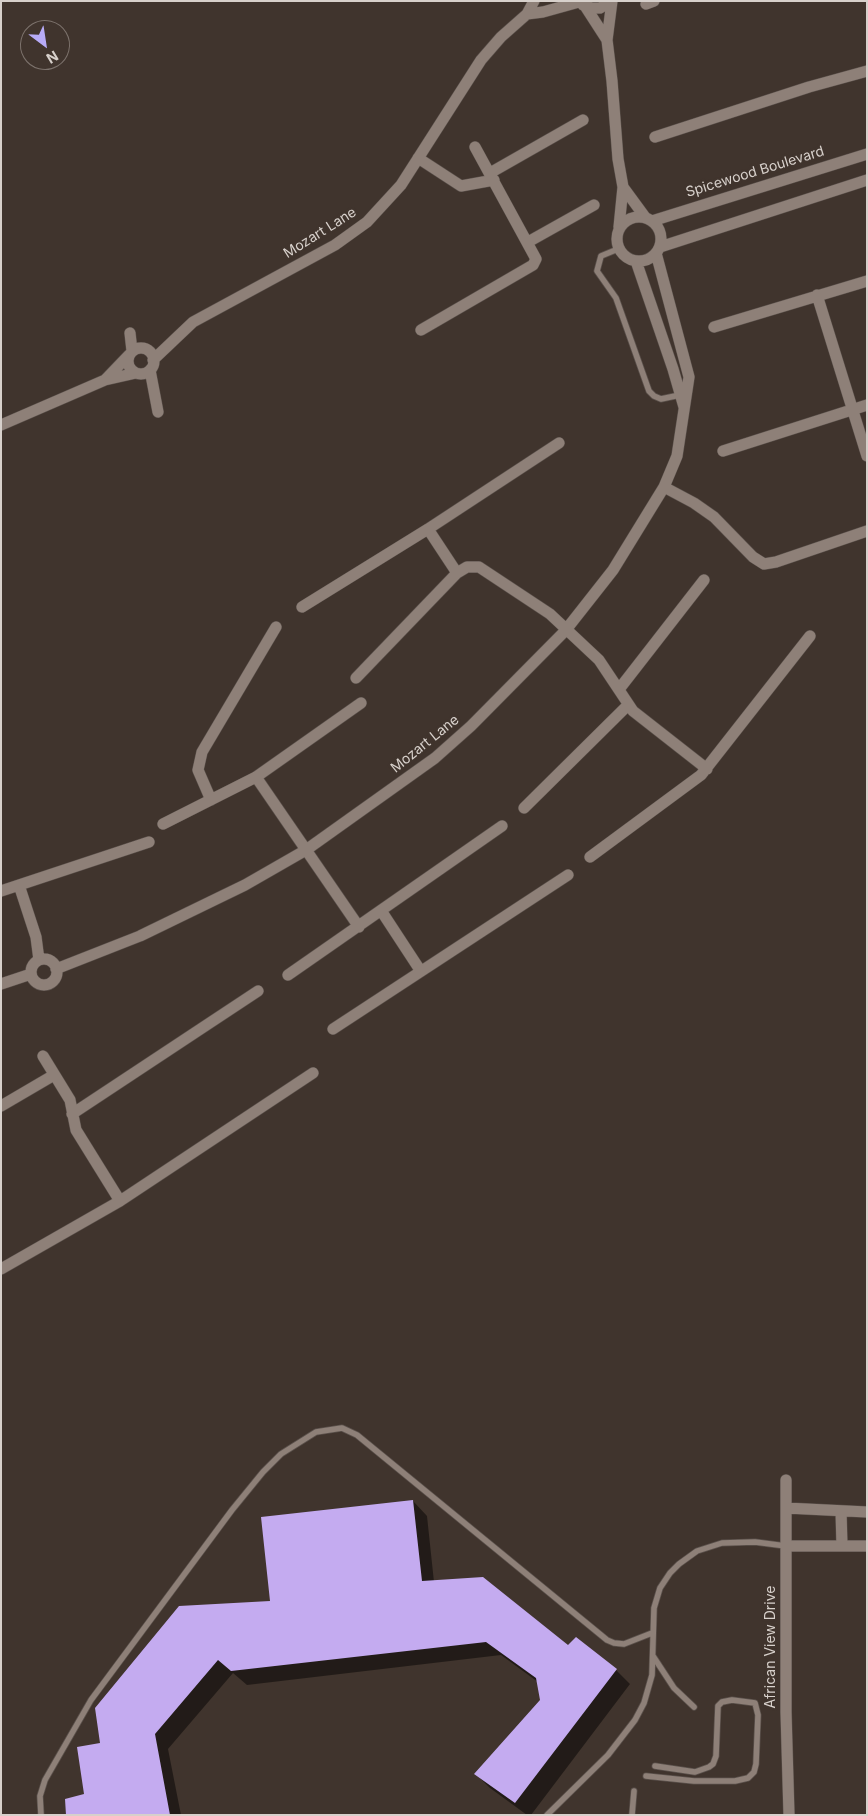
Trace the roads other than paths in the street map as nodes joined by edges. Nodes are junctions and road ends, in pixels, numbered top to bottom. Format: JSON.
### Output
{"nodes":[{"id":1,"x":534,"y":1,"type":"edge"},
{"id":2,"x":611,"y":1,"type":"edge"},
{"id":3,"x":581,"y":3,"type":"edge"},
{"id":4,"x":527,"y":14,"type":"junction"},
{"id":5,"x":607,"y":40,"type":"junction"},
{"id":6,"x":867,"y":71,"type":"edge"},
{"id":7,"x":583,"y":120,"type":"dead end"},
{"id":8,"x":655,"y":137,"type":"dead end"},
{"id":9,"x":475,"y":147,"type":"dead end"},
{"id":10,"x":867,"y":154,"type":"edge"},
{"id":11,"x":418,"y":158,"type":"junction"},
{"id":12,"x":492,"y":177,"type":"junction"},
{"id":13,"x":867,"y":180,"type":"edge"},
{"id":14,"x":623,"y":187,"type":"junction"},
{"id":15,"x":594,"y":205,"type":"dead end"},
{"id":16,"x":649,"y":219,"type":"junction"},
{"id":17,"x":619,"y":227,"type":"junction"},
{"id":18,"x":528,"y":242,"type":"junction"},
{"id":19,"x":618,"y":249,"type":"junction"},
{"id":20,"x":658,"y":250,"type":"junction"},
{"id":21,"x":636,"y":261,"type":"junction"},
{"id":22,"x":867,"y":281,"type":"edge"},
{"id":23,"x":817,"y":295,"type":"junction"},
{"id":24,"x":714,"y":327,"type":"dead end"},
{"id":25,"x":421,"y":330,"type":"dead end"},
{"id":26,"x":131,"y":353,"type":"junction"},
{"id":27,"x":149,"y":357,"type":"junction"},
{"id":28,"x":137,"y":373,"type":"junction"},
{"id":29,"x":105,"y":380,"type":"junction"},
{"id":30,"x":680,"y":394,"type":"junction"},
{"id":31,"x":154,"y":397,"type":"junction"},
{"id":32,"x":867,"y":405,"type":"edge"},
{"id":33,"x":684,"y":409,"type":"junction"},
{"id":34,"x":852,"y":409,"type":"junction"},
{"id":35,"x":158,"y":412,"type":"dead end"},
{"id":36,"x":1,"y":425,"type":"edge"},
{"id":37,"x":558,"y":443,"type":"dead end"},
{"id":38,"x":723,"y":451,"type":"dead end"},
{"id":39,"x":867,"y":456,"type":"edge"},
{"id":40,"x":664,"y":488,"type":"junction"},
{"id":41,"x":428,"y":528,"type":"junction"},
{"id":42,"x":867,"y":531,"type":"edge"},
{"id":43,"x":456,"y":573,"type":"junction"},
{"id":44,"x":704,"y":580,"type":"dead end"},
{"id":45,"x":302,"y":607,"type":"dead end"},
{"id":46,"x":276,"y":627,"type":"dead end"},
{"id":47,"x":565,"y":631,"type":"junction"},
{"id":48,"x":810,"y":636,"type":"dead end"},
{"id":49,"x":356,"y":678,"type":"dead end"},
{"id":50,"x":620,"y":688,"type":"junction"},
{"id":51,"x":361,"y":703,"type":"dead end"},
{"id":52,"x":628,"y":705,"type":"junction"},
{"id":53,"x":707,"y":768,"type":"junction"},
{"id":54,"x":256,"y":777,"type":"junction"},
{"id":55,"x":211,"y":800,"type":"junction"},
{"id":56,"x":524,"y":808,"type":"dead end"},
{"id":57,"x":163,"y":824,"type":"dead end"},
{"id":58,"x":502,"y":826,"type":"dead end"},
{"id":59,"x":149,"y":842,"type":"dead end"},
{"id":60,"x":306,"y":850,"type":"junction"},
{"id":61,"x":590,"y":857,"type":"dead end"},
{"id":62,"x":568,"y":874,"type":"dead end"},
{"id":63,"x":19,"y":885,"type":"junction"},
{"id":64,"x":1,"y":891,"type":"edge"},
{"id":65,"x":382,"y":912,"type":"junction"},
{"id":66,"x":359,"y":927,"type":"junction"},
{"id":67,"x":39,"y":960,"type":"junction"},
{"id":68,"x":56,"y":969,"type":"junction"},
{"id":69,"x":420,"y":970,"type":"junction"},
{"id":70,"x":31,"y":974,"type":"junction"},
{"id":71,"x":288,"y":975,"type":"dead end"},
{"id":72,"x":1,"y":984,"type":"edge"},
{"id":73,"x":258,"y":991,"type":"dead end"},
{"id":74,"x":333,"y":1029,"type":"dead end"},
{"id":75,"x":43,"y":1056,"type":"dead end"},
{"id":76,"x":313,"y":1073,"type":"dead end"},
{"id":77,"x":54,"y":1075,"type":"junction"},
{"id":78,"x":1,"y":1106,"type":"edge"},
{"id":79,"x":72,"y":1114,"type":"junction"},
{"id":80,"x":120,"y":1201,"type":"junction"},
{"id":81,"x":1,"y":1269,"type":"edge"},
{"id":82,"x":786,"y":1480,"type":"dead end"},
{"id":83,"x":786,"y":1508,"type":"junction"},
{"id":84,"x":841,"y":1511,"type":"junction"},
{"id":85,"x":867,"y":1512,"type":"edge"},
{"id":86,"x":786,"y":1546,"type":"junction"},
{"id":87,"x":842,"y":1546,"type":"junction"},
{"id":88,"x":867,"y":1546,"type":"edge"},
{"id":89,"x":652,"y":1633,"type":"junction"},
{"id":90,"x":653,"y":1656,"type":"junction"},
{"id":91,"x":694,"y":1707,"type":"dead end"},
{"id":92,"x":655,"y":1766,"type":"dead end"},
{"id":93,"x":646,"y":1776,"type":"dead end"},
{"id":94,"x":634,"y":1791,"type":"dead end"},
{"id":95,"x":41,"y":1815,"type":"edge"},
{"id":96,"x":547,"y":1815,"type":"edge"},
{"id":97,"x":632,"y":1815,"type":"edge"},
{"id":98,"x":789,"y":1815,"type":"edge"}],
"edges":[{"from":1,"to":4,"type":"street"},
{"from":2,"to":3,"type":"street"},
{"from":2,"to":5,"type":"street"},
{"from":3,"to":4,"type":"street"},
{"from":3,"to":5,"type":"street"},
{"from":4,"to":11,"type":"street","name":"Mozart Lane"},
{"from":5,"to":14,"type":"street"},
{"from":6,"to":8,"type":"street"},
{"from":7,"to":12,"type":"street"},
{"from":9,"to":12,"type":"street"},
{"from":10,"to":16,"type":"street","name":"Spicewood Boulevard"},
{"from":11,"to":12,"type":"street"},
{"from":11,"to":27,"type":"street","name":"Mozart Lane"},
{"from":12,"to":18,"type":"street"},
{"from":13,"to":20,"type":"street"},
{"from":14,"to":16,"type":"street"},
{"from":14,"to":17,"type":"street"},
{"from":15,"to":18,"type":"street"},
{"from":16,"to":17,"type":"street"},
{"from":16,"to":20,"type":"street"},
{"from":17,"to":19,"type":"street"},
{"from":18,"to":25,"type":"street"},
{"from":19,"to":21,"type":"street"},
{"from":19,"to":30,"type":"lane"},
{"from":20,"to":21,"type":"street"},
{"from":20,"to":33,"type":"street","name":"Mozart Lane"},
{"from":21,"to":30,"type":"street","name":"Mozart Lane"},
{"from":22,"to":23,"type":"street"},
{"from":23,"to":24,"type":"street"},
{"from":23,"to":34,"type":"street"},
{"from":26,"to":27,"type":"street"},
{"from":26,"to":27,"type":"street"},
{"from":26,"to":28,"type":"street"},
{"from":26,"to":29,"type":"street"},
{"from":27,"to":28,"type":"street"},
{"from":27,"to":31,"type":"street"},
{"from":28,"to":29,"type":"street"},
{"from":28,"to":31,"type":"street"},
{"from":29,"to":36,"type":"street"},
{"from":30,"to":33,"type":"street","name":"Mozart Lane"},
{"from":31,"to":35,"type":"street"},
{"from":32,"to":34,"type":"street"},
{"from":33,"to":40,"type":"street","name":"Mozart Lane"},
{"from":34,"to":38,"type":"street"},
{"from":34,"to":39,"type":"street"},
{"from":37,"to":41,"type":"street"},
{"from":40,"to":42,"type":"street"},
{"from":40,"to":47,"type":"street","name":"Mozart Lane"},
{"from":41,"to":43,"type":"street"},
{"from":41,"to":45,"type":"street"},
{"from":43,"to":47,"type":"street"},
{"from":43,"to":49,"type":"street"},
{"from":44,"to":50,"type":"street"},
{"from":46,"to":55,"type":"street"},
{"from":47,"to":50,"type":"street"},
{"from":47,"to":60,"type":"street","name":"Mozart Lane"},
{"from":48,"to":53,"type":"street"},
{"from":50,"to":52,"type":"street"},
{"from":51,"to":54,"type":"street"},
{"from":52,"to":53,"type":"street"},
{"from":52,"to":56,"type":"street"},
{"from":53,"to":61,"type":"street"},
{"from":54,"to":55,"type":"street"},
{"from":54,"to":60,"type":"street"},
{"from":55,"to":57,"type":"street"},
{"from":58,"to":65,"type":"street"},
{"from":59,"to":63,"type":"street"},
{"from":60,"to":66,"type":"street"},
{"from":60,"to":68,"type":"street","name":"Mozart Lane"},
{"from":62,"to":69,"type":"street"},
{"from":63,"to":64,"type":"street"},
{"from":63,"to":67,"type":"street"},
{"from":65,"to":66,"type":"street"},
{"from":65,"to":69,"type":"street"},
{"from":66,"to":71,"type":"street"},
{"from":67,"to":68,"type":"street"},
{"from":67,"to":70,"type":"street"},
{"from":68,"to":70,"type":"street"},
{"from":69,"to":74,"type":"street"},
{"from":70,"to":72,"type":"street"},
{"from":73,"to":79,"type":"street"},
{"from":75,"to":77,"type":"street"},
{"from":76,"to":80,"type":"street"},
{"from":77,"to":78,"type":"street"},
{"from":77,"to":79,"type":"street"},
{"from":79,"to":80,"type":"street"},
{"from":80,"to":81,"type":"street"},
{"from":82,"to":83,"type":"street","name":"African View Drive"},
{"from":83,"to":84,"type":"street"},
{"from":83,"to":86,"type":"street","name":"African View Drive"},
{"from":84,"to":85,"type":"street"},
{"from":84,"to":87,"type":"street"},
{"from":86,"to":87,"type":"street"},
{"from":86,"to":89,"type":"lane"},
{"from":86,"to":98,"type":"street","name":"African View Drive"},
{"from":87,"to":88,"type":"street"},
{"from":89,"to":90,"type":"lane"},
{"from":89,"to":95,"type":"lane"},
{"from":90,"to":91,"type":"lane"},
{"from":90,"to":96,"type":"lane"},
{"from":92,"to":93,"type":"lane"},
{"from":94,"to":97,"type":"lane"}]}
